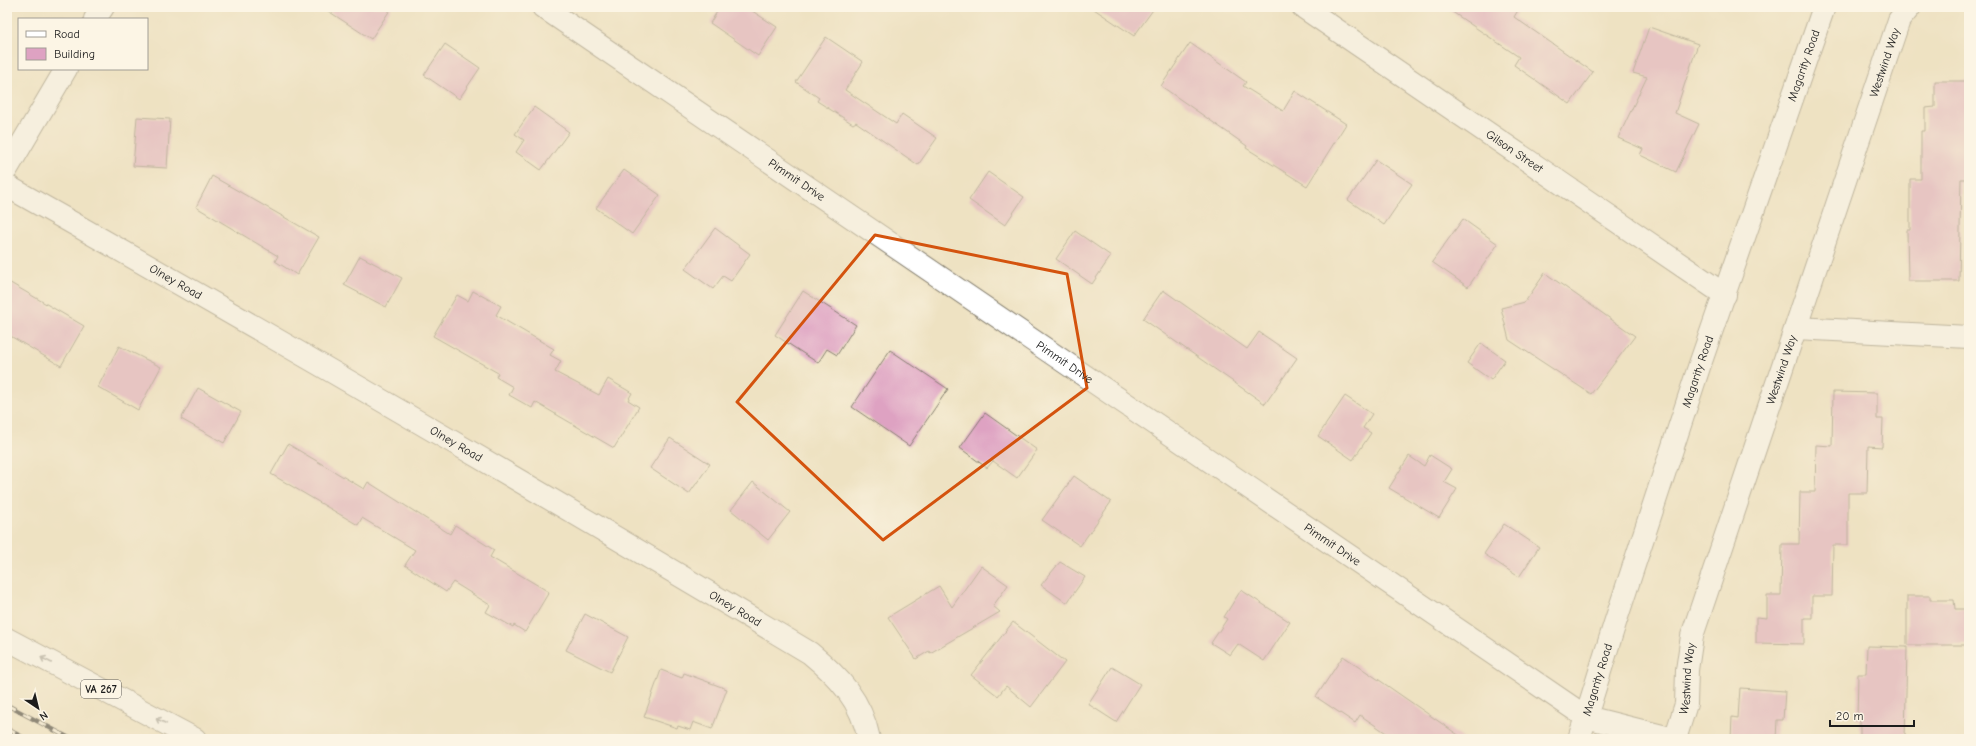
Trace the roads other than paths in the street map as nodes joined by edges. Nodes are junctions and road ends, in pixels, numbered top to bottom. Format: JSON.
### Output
{"nodes":[{"id":1,"x":103,"y":7,"type":"edge"},
{"id":2,"x":542,"y":7,"type":"edge"},
{"id":3,"x":1304,"y":7,"type":"edge"},
{"id":4,"x":1824,"y":7,"type":"edge"},
{"id":5,"x":1910,"y":7,"type":"edge"},
{"id":6,"x":96,"y":18,"type":"edge"},
{"id":7,"x":65,"y":70,"type":"edge"},
{"id":8,"x":7,"y":169,"type":"edge"},
{"id":9,"x":7,"y":186,"type":"edge"},
{"id":10,"x":1725,"y":295,"type":"junction"},
{"id":11,"x":1796,"y":328,"type":"junction"},
{"id":12,"x":1969,"y":337,"type":"edge"},
{"id":13,"x":7,"y":639,"type":"edge"},
{"id":14,"x":1586,"y":717,"type":"junction"},
{"id":15,"x":195,"y":739,"type":"edge"},
{"id":16,"x":869,"y":739,"type":"edge"},
{"id":17,"x":1579,"y":739,"type":"edge"},
{"id":18,"x":1674,"y":739,"type":"edge"}],
"edges":[{"from":1,"to":6,"type":"main road"},
{"from":2,"to":14,"type":"main road","name":"Pimmit Drive"},
{"from":3,"to":10,"type":"main road","name":"Gilson Street"},
{"from":4,"to":10,"type":"main road","name":"Magarity Road"},
{"from":5,"to":11,"type":"main road","name":"Westwind Way"},
{"from":7,"to":8,"type":"main road"},
{"from":9,"to":16,"type":"main road","name":"Olney Road"},
{"from":10,"to":14,"type":"main road","name":"Magarity Road"},
{"from":11,"to":12,"type":"main road"},
{"from":11,"to":18,"type":"main road","name":"Westwind Way"},
{"from":15,"to":13,"type":"main road","number":"VA 267","one_way":true},
{"from":14,"to":17,"type":"main road","name":"Magarity Road"},
{"from":14,"to":18,"type":"main road","name":"Westwind Way"}]}
